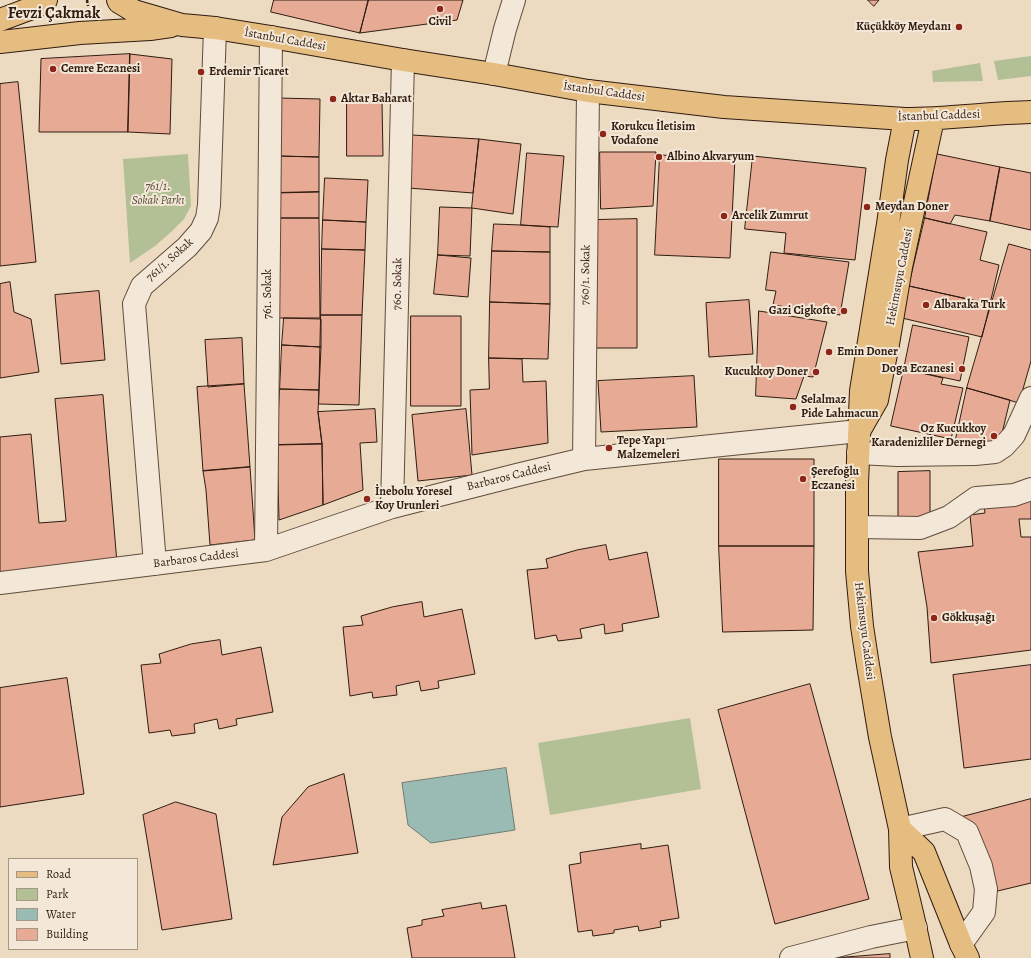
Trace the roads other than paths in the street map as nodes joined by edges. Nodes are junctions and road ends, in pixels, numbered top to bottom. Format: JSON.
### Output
{"nodes":[{"id":1,"x":46,"y":0,"type":"edge"},
{"id":2,"x":118,"y":0,"type":"edge"},
{"id":3,"x":514,"y":0,"type":"edge"},
{"id":4,"x":0,"y":20,"type":"edge"},
{"id":5,"x":182,"y":25,"type":"junction"},
{"id":6,"x":215,"y":28,"type":"junction"},
{"id":7,"x":271,"y":37,"type":"junction"},
{"id":8,"x":0,"y":42,"type":"edge"},
{"id":9,"x":403,"y":60,"type":"junction"},
{"id":10,"x":494,"y":74,"type":"junction"},
{"id":11,"x":588,"y":92,"type":"junction"},
{"id":12,"x":1031,"y":112,"type":"edge"},
{"id":13,"x":905,"y":119,"type":"junction"},
{"id":14,"x":933,"y":119,"type":"junction"},
{"id":15,"x":1031,"y":398,"type":"edge"},
{"id":16,"x":859,"y":431,"type":"junction"},
{"id":17,"x":858,"y":453,"type":"junction"},
{"id":18,"x":584,"y":459,"type":"junction"},
{"id":19,"x":1031,"y":489,"type":"edge"},
{"id":20,"x":392,"y":507,"type":"junction"},
{"id":21,"x":857,"y":527,"type":"junction"},
{"id":22,"x":266,"y":550,"type":"junction"},
{"id":23,"x":155,"y":564,"type":"junction"},
{"id":24,"x":0,"y":583,"type":"edge"},
{"id":25,"x":900,"y":829,"type":"junction"},
{"id":26,"x":916,"y":928,"type":"junction"},
{"id":27,"x":965,"y":951,"type":"edge"},
{"id":28,"x":791,"y":958,"type":"edge"},
{"id":29,"x":922,"y":958,"type":"edge"}],
"edges":[{"from":1,"to":4,"type":"main road"},
{"from":2,"to":5,"type":"main road"},
{"from":3,"to":10,"type":"street"},
{"from":5,"to":6,"type":"main road","name":"İstanbul Caddesi"},
{"from":5,"to":8,"type":"main road"},
{"from":6,"to":7,"type":"main road","name":"İstanbul Caddesi"},
{"from":6,"to":23,"type":"street","name":"761/1. Sokak"},
{"from":7,"to":9,"type":"main road","name":"İstanbul Caddesi"},
{"from":7,"to":22,"type":"street","name":"761. Sokak"},
{"from":9,"to":10,"type":"main road","name":"İstanbul Caddesi"},
{"from":9,"to":20,"type":"street","name":"760. Sokak"},
{"from":10,"to":11,"type":"main road","name":"İstanbul Caddesi"},
{"from":11,"to":13,"type":"main road","name":"İstanbul Caddesi"},
{"from":11,"to":18,"type":"street","name":"760/1. Sokak"},
{"from":12,"to":14,"type":"main road","name":"İstanbul Caddesi"},
{"from":13,"to":14,"type":"main road","name":"İstanbul Caddesi"},
{"from":13,"to":16,"type":"main road","name":"Hekimsuyu Caddesi"},
{"from":14,"to":16,"type":"main road","name":"Hekimsuyu Caddesi"},
{"from":15,"to":17,"type":"street"},
{"from":16,"to":17,"type":"main road","name":"Hekimsuyu Caddesi"},
{"from":16,"to":18,"type":"street","name":"Barbaros Caddesi"},
{"from":17,"to":21,"type":"main road","name":"Hekimsuyu Caddesi"},
{"from":18,"to":20,"type":"street","name":"Barbaros Caddesi"},
{"from":19,"to":21,"type":"street"},
{"from":20,"to":22,"type":"street","name":"Barbaros Caddesi"},
{"from":21,"to":25,"type":"main road","name":"Hekimsuyu Caddesi"},
{"from":22,"to":23,"type":"street","name":"Barbaros Caddesi"},
{"from":23,"to":24,"type":"street","name":"Barbaros Caddesi"},
{"from":25,"to":26,"type":"main road","name":"Hekimsuyu Caddesi"},
{"from":25,"to":27,"type":"main road"},
{"from":25,"to":27,"type":"street"},
{"from":26,"to":28,"type":"street"},
{"from":26,"to":29,"type":"main road","name":"Hekimsuyu Caddesi"}]}
